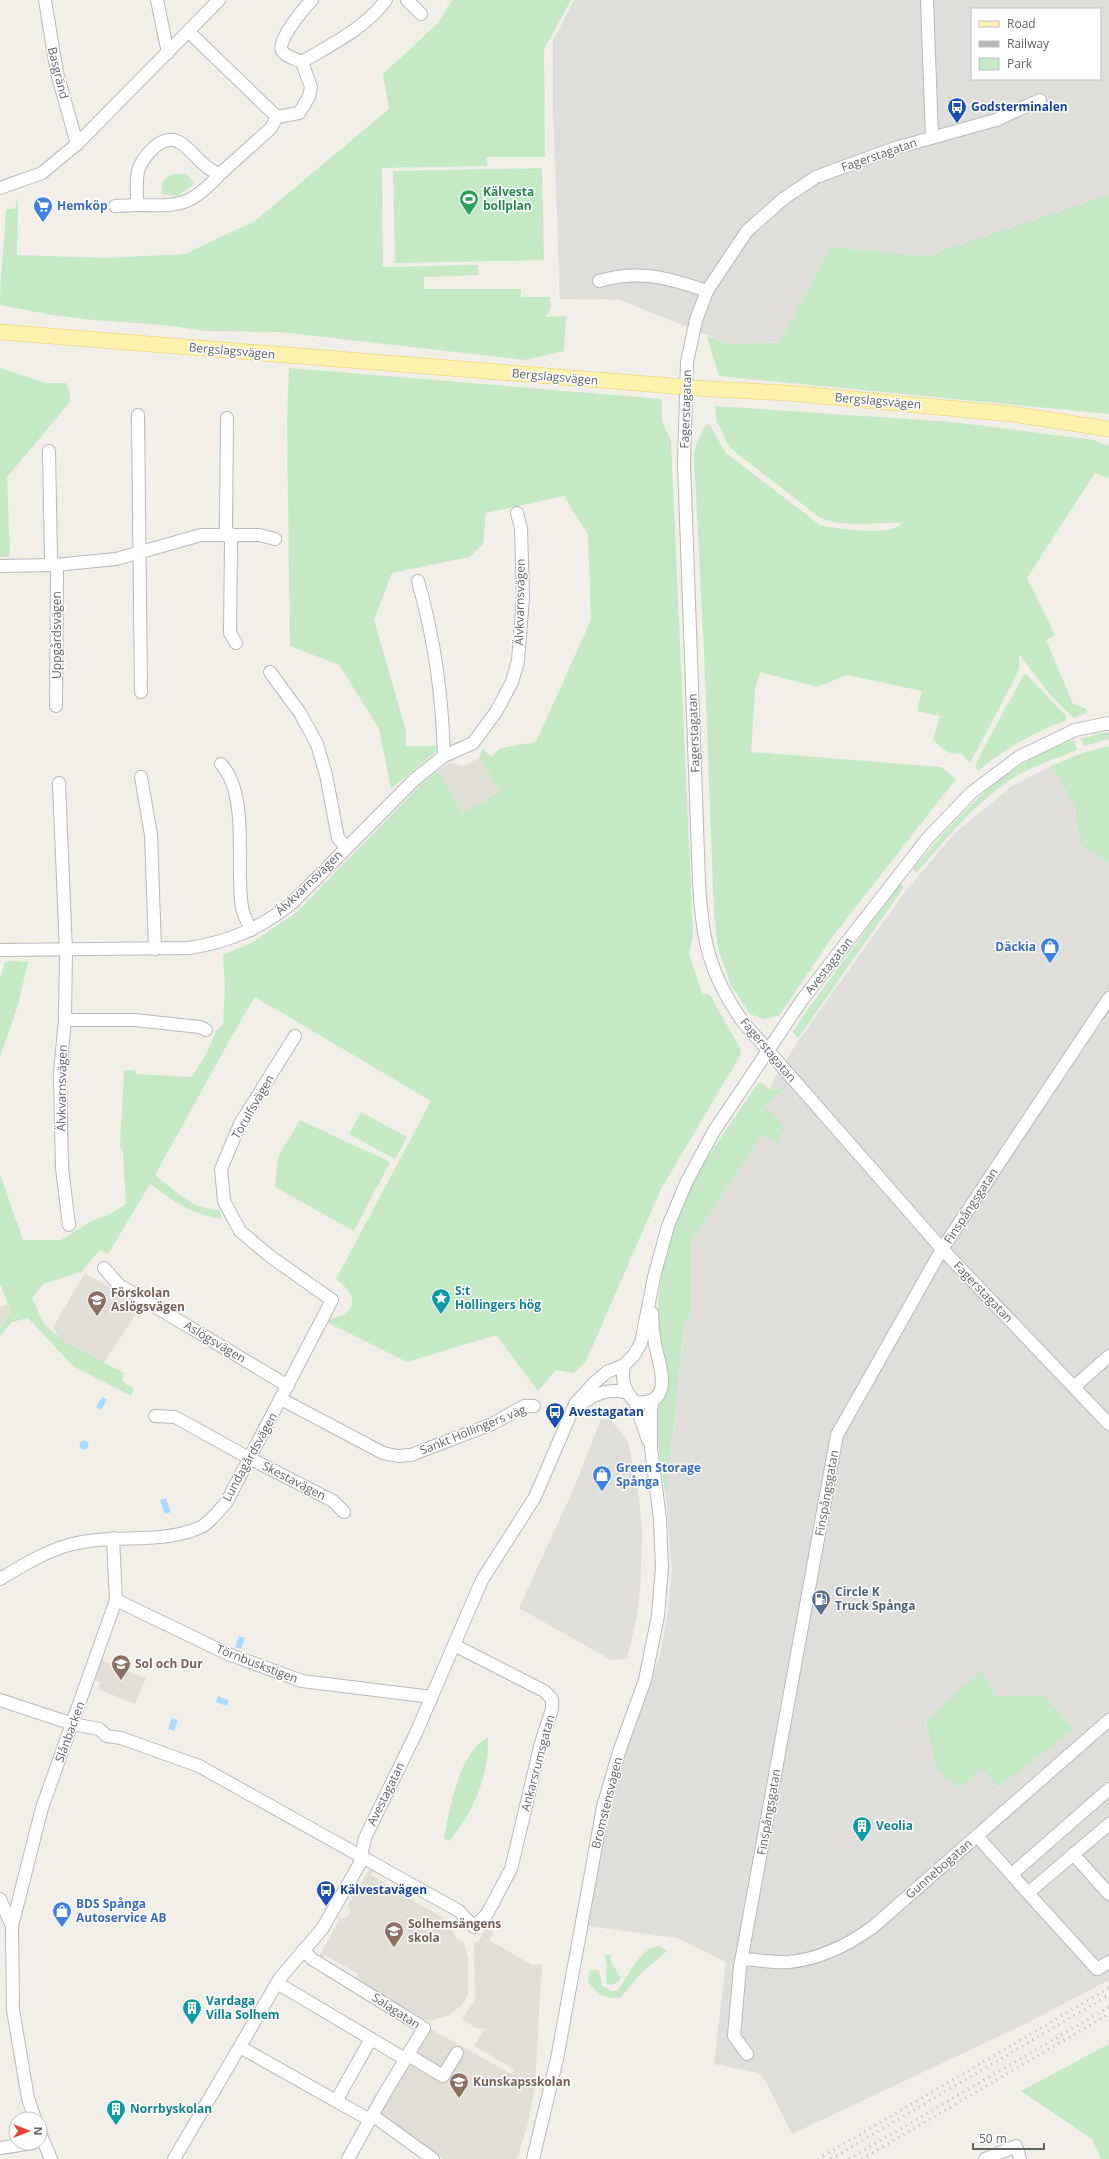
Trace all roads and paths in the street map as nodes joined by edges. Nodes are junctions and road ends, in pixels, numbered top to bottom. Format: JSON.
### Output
{"nodes":[{"id":1,"x":45,"y":0,"type":"edge"},
{"id":2,"x":157,"y":0,"type":"edge"},
{"id":3,"x":219,"y":0,"type":"edge"},
{"id":4,"x":312,"y":0,"type":"edge"},
{"id":5,"x":386,"y":0,"type":"edge"},
{"id":6,"x":407,"y":0,"type":"edge"},
{"id":7,"x":927,"y":0,"type":"edge"},
{"id":8,"x":421,"y":14,"type":"dead end"},
{"id":9,"x":189,"y":32,"type":"junction"},
{"id":10,"x":168,"y":53,"type":"junction"},
{"id":11,"x":302,"y":62,"type":"junction"},
{"id":12,"x":1040,"y":100,"type":"dead end"},
{"id":13,"x":277,"y":117,"type":"junction"},
{"id":14,"x":932,"y":137,"type":"junction"},
{"id":15,"x":77,"y":144,"type":"junction"},
{"id":16,"x":220,"y":174,"type":"junction"},
{"id":17,"x":0,"y":188,"type":"edge"},
{"id":18,"x":137,"y":205,"type":"junction"},
{"id":19,"x":115,"y":206,"type":"dead end"},
{"id":20,"x":599,"y":281,"type":"dead end"},
{"id":21,"x":707,"y":291,"type":"junction"},
{"id":22,"x":0,"y":332,"type":"edge"},
{"id":23,"x":686,"y":387,"type":"junction"},
{"id":24,"x":138,"y":415,"type":"dead end"},
{"id":25,"x":227,"y":418,"type":"dead end"},
{"id":26,"x":1109,"y":429,"type":"edge"},
{"id":27,"x":49,"y":451,"type":"dead end"},
{"id":28,"x":517,"y":513,"type":"dead end"},
{"id":29,"x":228,"y":535,"type":"junction"},
{"id":30,"x":275,"y":539,"type":"dead end"},
{"id":31,"x":140,"y":552,"type":"junction"},
{"id":32,"x":54,"y":565,"type":"junction"},
{"id":33,"x":0,"y":566,"type":"edge"},
{"id":34,"x":418,"y":581,"type":"dead end"},
{"id":35,"x":236,"y":643,"type":"dead end"},
{"id":36,"x":270,"y":672,"type":"dead end"},
{"id":37,"x":141,"y":692,"type":"dead end"},
{"id":38,"x":56,"y":706,"type":"dead end"},
{"id":39,"x":1109,"y":723,"type":"edge"},
{"id":40,"x":444,"y":756,"type":"junction"},
{"id":41,"x":221,"y":764,"type":"dead end"},
{"id":42,"x":141,"y":776,"type":"dead end"},
{"id":43,"x":59,"y":783,"type":"dead end"},
{"id":44,"x":346,"y":847,"type":"junction"},
{"id":45,"x":250,"y":930,"type":"junction"},
{"id":46,"x":154,"y":949,"type":"junction"},
{"id":47,"x":0,"y":950,"type":"edge"},
{"id":48,"x":66,"y":950,"type":"junction"},
{"id":49,"x":1109,"y":998,"type":"edge"},
{"id":50,"x":65,"y":1020,"type":"junction"},
{"id":51,"x":206,"y":1030,"type":"dead end"},
{"id":52,"x":295,"y":1036,"type":"dead end"},
{"id":53,"x":768,"y":1052,"type":"junction"},
{"id":54,"x":69,"y":1225,"type":"dead end"},
{"id":55,"x":942,"y":1249,"type":"junction"},
{"id":56,"x":104,"y":1268,"type":"dead end"},
{"id":57,"x":651,"y":1297,"type":"junction"},
{"id":58,"x":332,"y":1300,"type":"joint"},
{"id":59,"x":634,"y":1355,"type":"junction"},
{"id":60,"x":1109,"y":1356,"type":"edge"},
{"id":61,"x":660,"y":1361,"type":"junction"},
{"id":62,"x":624,"y":1365,"type":"junction"},
{"id":63,"x":288,"y":1386,"type":"junction"},
{"id":64,"x":1074,"y":1387,"type":"junction"},
{"id":65,"x":626,"y":1392,"type":"junction"},
{"id":66,"x":281,"y":1399,"type":"junction"},
{"id":67,"x":653,"y":1400,"type":"junction"},
{"id":68,"x":635,"y":1402,"type":"junction"},
{"id":69,"x":534,"y":1406,"type":"dead end"},
{"id":70,"x":572,"y":1414,"type":"junction"},
{"id":71,"x":155,"y":1416,"type":"dead end"},
{"id":72,"x":1109,"y":1424,"type":"edge"},
{"id":73,"x":651,"y":1448,"type":"junction"},
{"id":74,"x":249,"y":1458,"type":"junction"},
{"id":75,"x":344,"y":1512,"type":"dead end"},
{"id":76,"x":113,"y":1538,"type":"junction"},
{"id":77,"x":0,"y":1579,"type":"edge"},
{"id":78,"x":116,"y":1600,"type":"junction"},
{"id":79,"x":454,"y":1645,"type":"junction"},
{"id":80,"x":432,"y":1697,"type":"junction"},
{"id":81,"x":0,"y":1700,"type":"edge"},
{"id":82,"x":1109,"y":1720,"type":"edge"},
{"id":83,"x":73,"y":1724,"type":"junction"},
{"id":84,"x":1109,"y":1789,"type":"edge"},
{"id":85,"x":1109,"y":1824,"type":"edge"},
{"id":86,"x":977,"y":1836,"type":"junction"},
{"id":87,"x":1073,"y":1854,"type":"junction"},
{"id":88,"x":362,"y":1856,"type":"junction"},
{"id":89,"x":1012,"y":1874,"type":"junction"},
{"id":90,"x":1028,"y":1893,"type":"junction"},
{"id":91,"x":1109,"y":1894,"type":"edge"},
{"id":92,"x":0,"y":1899,"type":"edge"},
{"id":93,"x":12,"y":1926,"type":"junction"},
{"id":94,"x":303,"y":1950,"type":"junction"},
{"id":95,"x":742,"y":1959,"type":"junction"},
{"id":96,"x":1109,"y":1962,"type":"edge"},
{"id":97,"x":277,"y":1983,"type":"junction"},
{"id":98,"x":371,"y":2039,"type":"junction"},
{"id":99,"x":240,"y":2046,"type":"junction"},
{"id":100,"x":457,"y":2052,"type":"dead end"},
{"id":101,"x":747,"y":2054,"type":"dead end"},
{"id":102,"x":406,"y":2057,"type":"junction"},
{"id":103,"x":336,"y":2101,"type":"junction"},
{"id":104,"x":32,"y":2111,"type":"edge"},
{"id":105,"x":371,"y":2117,"type":"junction"},
{"id":106,"x":174,"y":2159,"type":"edge"},
{"id":107,"x":348,"y":2159,"type":"edge"},
{"id":108,"x":432,"y":2159,"type":"edge"},
{"id":109,"x":533,"y":2159,"type":"edge"},
{"id":110,"x":985,"y":2159,"type":"edge"},
{"id":111,"x":1020,"y":2159,"type":"edge"}],
"edges":[{"from":1,"to":15,"type":"street","name":"Basgränd"},
{"from":2,"to":10,"type":"street"},
{"from":3,"to":9,"type":"street"},
{"from":4,"to":11,"type":"street"},
{"from":5,"to":11,"type":"street"},
{"from":6,"to":8,"type":"street"},
{"from":7,"to":14,"type":"street"},
{"from":9,"to":10,"type":"street"},
{"from":9,"to":13,"type":"street"},
{"from":10,"to":15,"type":"street"},
{"from":11,"to":13,"type":"street"},
{"from":12,"to":14,"type":"street","name":"Fagerstagatan"},
{"from":13,"to":16,"type":"street"},
{"from":14,"to":21,"type":"street","name":"Fagerstagatan"},
{"from":15,"to":17,"type":"street"},
{"from":16,"to":18,"type":"street"},
{"from":16,"to":18,"type":"street"},
{"from":18,"to":19,"type":"street"},
{"from":20,"to":21,"type":"street"},
{"from":21,"to":23,"type":"street","name":"Fagerstagatan"},
{"from":22,"to":23,"type":"main road","name":"Bergslagsvägen"},
{"from":23,"to":26,"type":"main road","name":"Bergslagsvägen"},
{"from":23,"to":53,"type":"street","name":"Fagerstagatan"},
{"from":24,"to":31,"type":"street"},
{"from":25,"to":29,"type":"street"},
{"from":27,"to":32,"type":"street","name":"Uppgårdsvägen"},
{"from":28,"to":40,"type":"street","name":"Älvkvarnsvägen"},
{"from":29,"to":30,"type":"street"},
{"from":29,"to":31,"type":"street"},
{"from":29,"to":35,"type":"street"},
{"from":31,"to":32,"type":"street"},
{"from":31,"to":37,"type":"street"},
{"from":32,"to":33,"type":"street"},
{"from":32,"to":38,"type":"street","name":"Uppgårdsvägen"},
{"from":34,"to":40,"type":"street"},
{"from":36,"to":44,"type":"street","name":"Älvkvarnsvägen"},
{"from":39,"to":53,"type":"street","name":"Avestagatan"},
{"from":40,"to":44,"type":"street","name":"Älvkvarnsvägen"},
{"from":41,"to":45,"type":"street"},
{"from":42,"to":46,"type":"street"},
{"from":43,"to":48,"type":"street","name":"Älvkvarnsvägen"},
{"from":44,"to":45,"type":"street","name":"Älvkvarnsvägen"},
{"from":45,"to":46,"type":"street","name":"Älvkvarnsvägen"},
{"from":46,"to":48,"type":"street","name":"Älvkvarnsvägen"},
{"from":47,"to":48,"type":"street","name":"Älvkvarnsvägen"},
{"from":48,"to":50,"type":"street","name":"Älvkvarnsvägen"},
{"from":49,"to":55,"type":"street","name":"Finspångsgatan"},
{"from":50,"to":51,"type":"street"},
{"from":50,"to":54,"type":"street","name":"Älvkvarnsvägen"},
{"from":52,"to":58,"type":"street","name":"Torulfsvägen"},
{"from":53,"to":55,"type":"street","name":"Fagerstagatan"},
{"from":53,"to":57,"type":"street","name":"Avestagatan"},
{"from":55,"to":64,"type":"street","name":"Fagerstagatan"},
{"from":55,"to":95,"type":"street","name":"Finspångsgatan"},
{"from":56,"to":63,"type":"street","name":"Aslögsvägen"},
{"from":57,"to":59,"type":"street","name":"Avestagatan"},
{"from":57,"to":61,"type":"street","name":"Avestagatan"},
{"from":58,"to":63,"type":"street","name":"Lundagårdsvägen"},
{"from":59,"to":61,"type":"street"},
{"from":59,"to":62,"type":"street","name":"Avestagatan"},
{"from":60,"to":64,"type":"street"},
{"from":61,"to":67,"type":"street","name":"Avestagatan"},
{"from":62,"to":65,"type":"street"},
{"from":62,"to":70,"type":"street","name":"Avestagatan"},
{"from":63,"to":66,"type":"street","name":"Lundagårdsvägen"},
{"from":64,"to":72,"type":"street","name":"Fagerstagatan"},
{"from":65,"to":68,"type":"street"},
{"from":65,"to":70,"type":"street","name":"Avestagatan"},
{"from":66,"to":69,"type":"street","name":"Sankt Hollingers väg"},
{"from":66,"to":74,"type":"street","name":"Lundagårdsvägen"},
{"from":67,"to":68,"type":"street"},
{"from":67,"to":73,"type":"street","name":"Bromstensvägen"},
{"from":68,"to":73,"type":"street","name":"Bromstensvägen"},
{"from":70,"to":79,"type":"street","name":"Avestagatan"},
{"from":71,"to":74,"type":"street","name":"Skestavägen"},
{"from":73,"to":109,"type":"street","name":"Bromstensvägen"},
{"from":74,"to":75,"type":"street","name":"Skestavägen"},
{"from":74,"to":76,"type":"street","name":"Lundagårdsvägen"},
{"from":76,"to":77,"type":"street","name":"Lundagårdsvägen"},
{"from":76,"to":78,"type":"street","name":"Slånbacken"},
{"from":78,"to":80,"type":"street","name":"Törnbuskstigen"},
{"from":78,"to":83,"type":"street","name":"Slånbacken"},
{"from":79,"to":80,"type":"street","name":"Avestagatan"},
{"from":79,"to":88,"type":"street","name":"Ankarsrumsgatan"},
{"from":80,"to":88,"type":"street","name":"Avestagatan"},
{"from":81,"to":83,"type":"street"},
{"from":82,"to":86,"type":"street","name":"Gunnebogatan"},
{"from":83,"to":88,"type":"street"},
{"from":83,"to":93,"type":"street","name":"Slånbacken"},
{"from":84,"to":89,"type":"street"},
{"from":85,"to":87,"type":"street"},
{"from":86,"to":89,"type":"street"},
{"from":86,"to":95,"type":"street","name":"Gunnebogatan"},
{"from":87,"to":90,"type":"street"},
{"from":87,"to":91,"type":"street"},
{"from":88,"to":94,"type":"street","name":"Avestagatan"},
{"from":89,"to":90,"type":"street"},
{"from":90,"to":96,"type":"street"},
{"from":92,"to":93,"type":"street"},
{"from":93,"to":104,"type":"street"},
{"from":94,"to":97,"type":"street","name":"Avestagatan"},
{"from":94,"to":102,"type":"street","name":"Salagatan"},
{"from":95,"to":101,"type":"street","name":"Finspångsgatan"},
{"from":97,"to":98,"type":"street"},
{"from":97,"to":99,"type":"street","name":"Avestagatan"},
{"from":98,"to":102,"type":"street"},
{"from":98,"to":103,"type":"street"},
{"from":99,"to":103,"type":"street"},
{"from":99,"to":106,"type":"street","name":"Avestagatan"},
{"from":100,"to":102,"type":"street"},
{"from":102,"to":105,"type":"street","name":"Salagatan"},
{"from":103,"to":105,"type":"street"},
{"from":105,"to":107,"type":"street","name":"Salagatan"},
{"from":105,"to":108,"type":"street"},
{"from":110,"to":111,"type":"street"}]}
